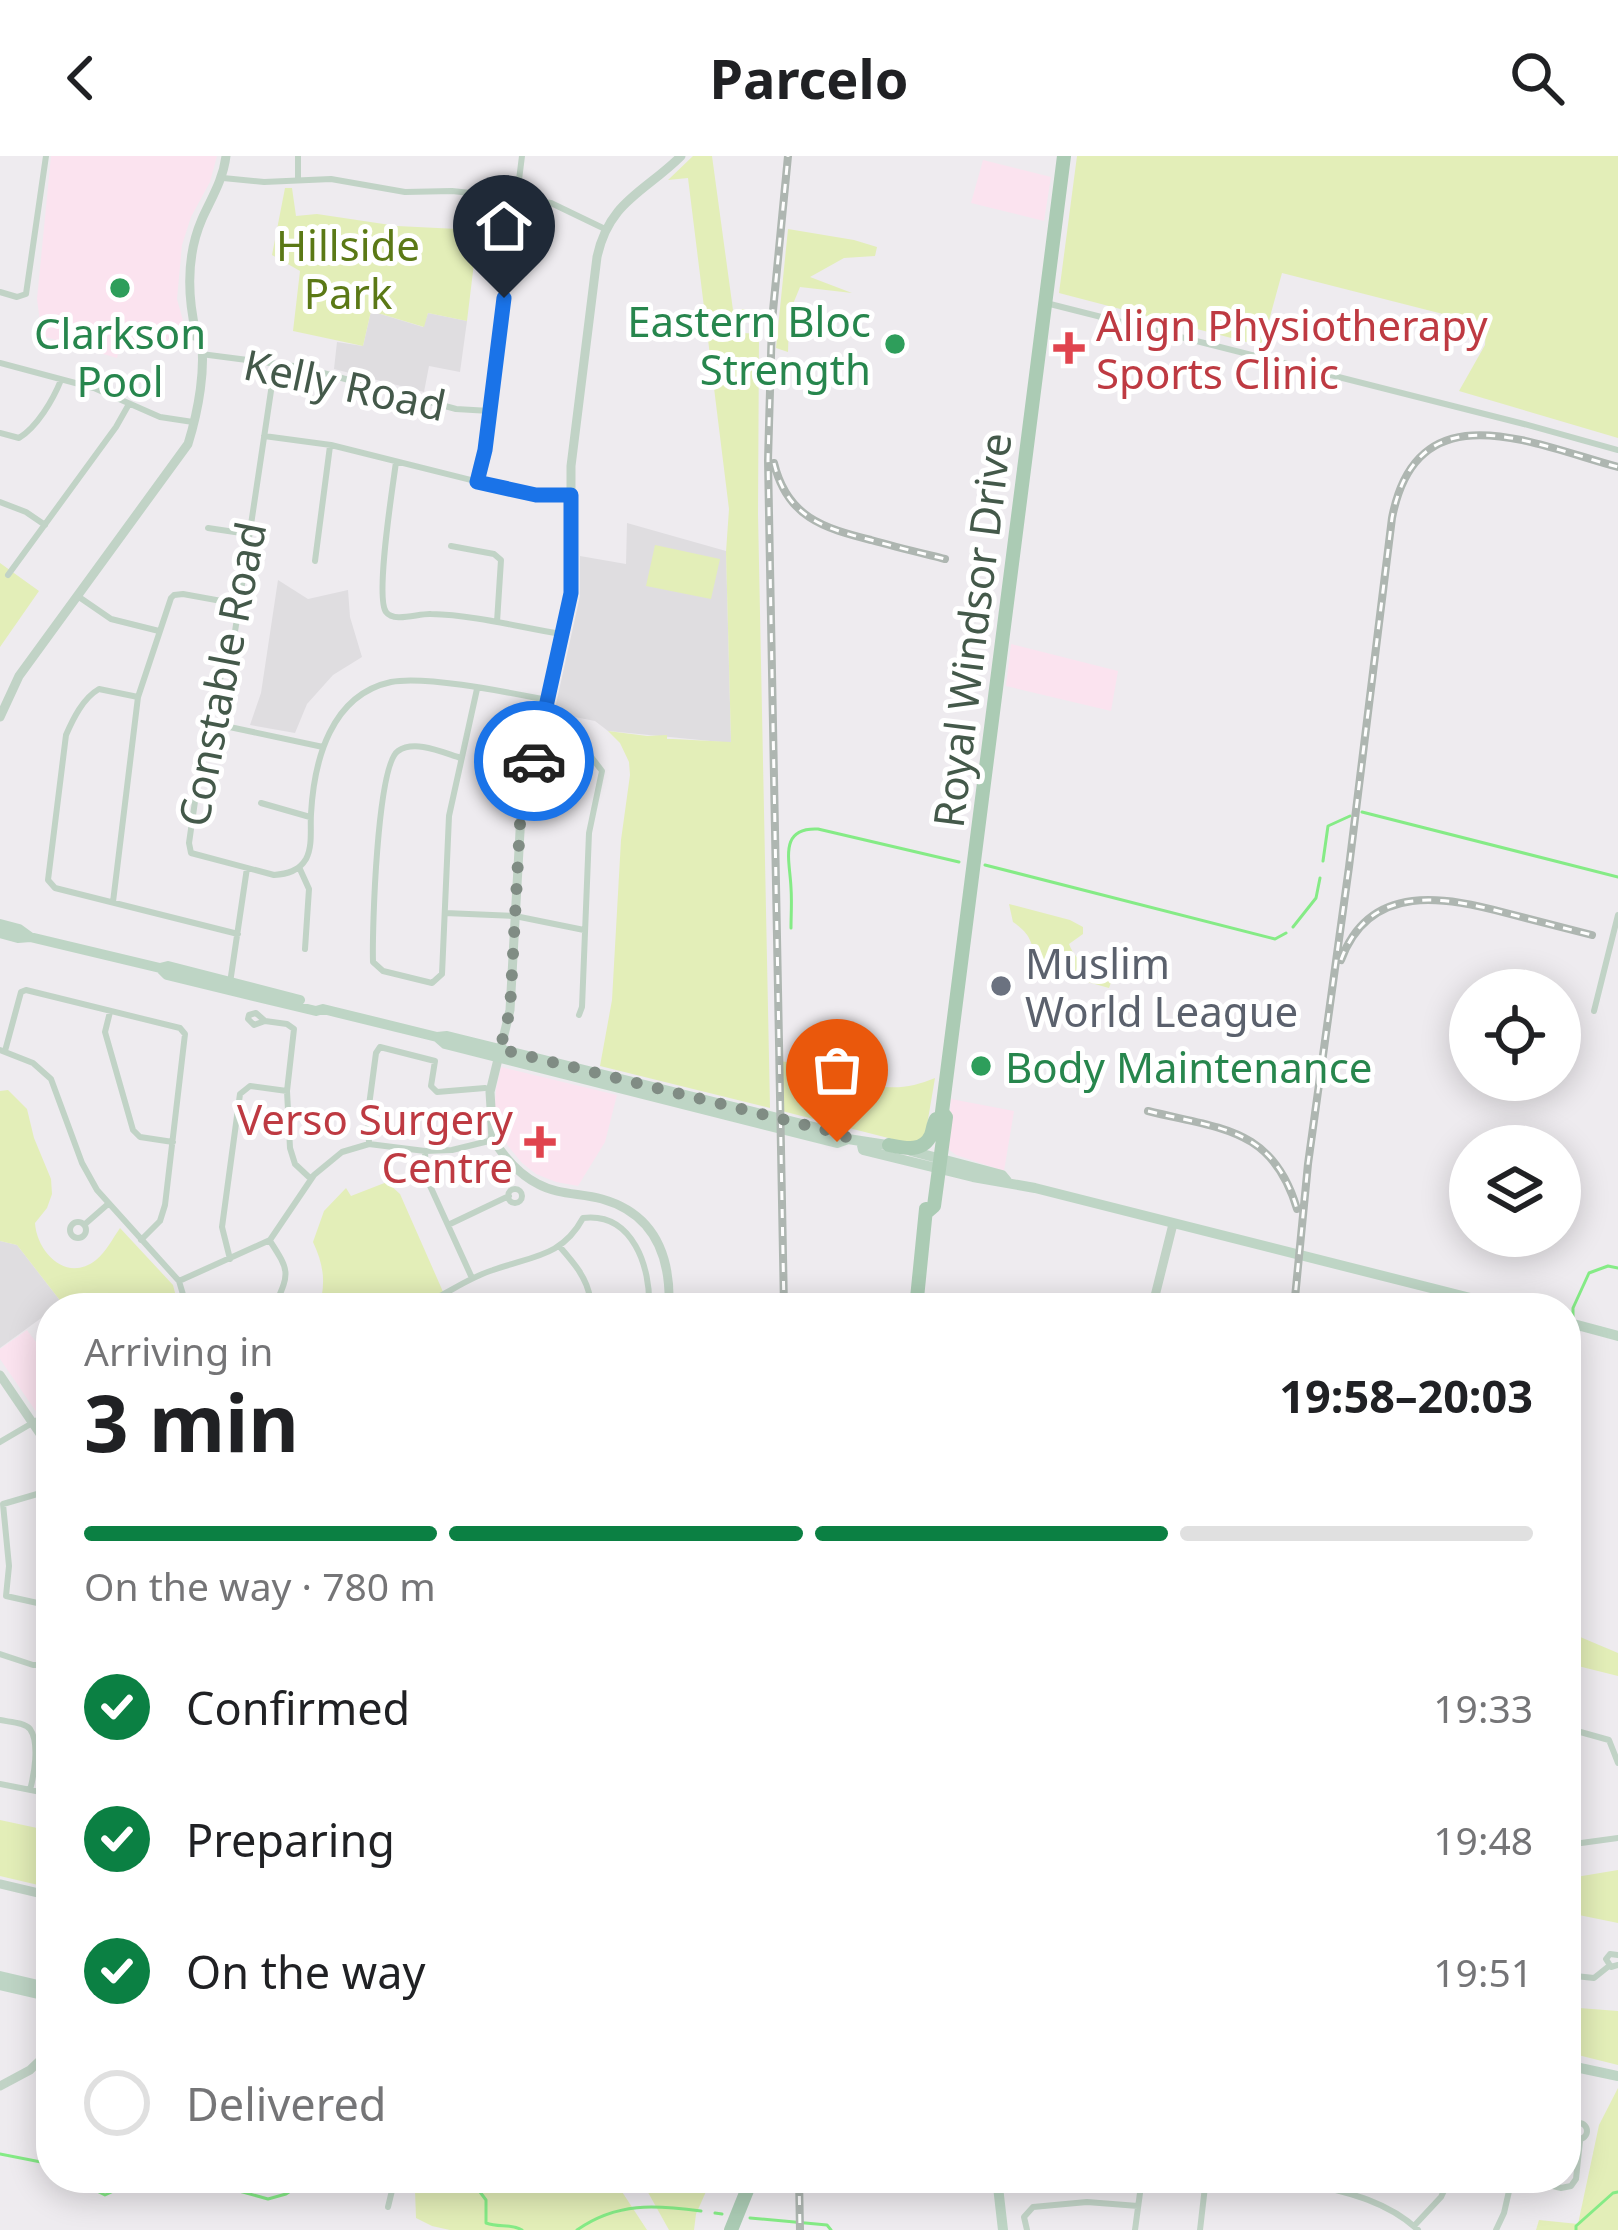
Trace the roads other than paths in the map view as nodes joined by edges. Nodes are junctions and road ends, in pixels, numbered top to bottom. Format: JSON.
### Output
{"nodes":[{"id":1,"x":46,"y":156,"type":"edge"},
{"id":2,"x":226,"y":156,"type":"edge"},
{"id":3,"x":298,"y":156,"type":"edge"},
{"id":4,"x":522,"y":156,"type":"edge"},
{"id":5,"x":681,"y":156,"type":"edge"},
{"id":6,"x":1064,"y":156,"type":"edge"},
{"id":7,"x":223,"y":178,"type":"junction"},
{"id":8,"x":298,"y":180,"type":"junction"},
{"id":9,"x":516,"y":198,"type":"junction"},
{"id":10,"x":605,"y":229,"type":"junction"},
{"id":11,"x":0,"y":292,"type":"edge"},
{"id":12,"x":1045,"y":302,"type":"junction"},
{"id":13,"x":201,"y":352,"type":"junction"},
{"id":14,"x":0,"y":363,"type":"edge"},
{"id":15,"x":275,"y":364,"type":"junction"},
{"id":16,"x":61,"y":379,"type":"junction"},
{"id":17,"x":129,"y":404,"type":"junction"},
{"id":18,"x":490,"y":411,"type":"junction"},
{"id":19,"x":194,"y":422,"type":"junction"},
{"id":20,"x":0,"y":433,"type":"edge"},
{"id":21,"x":264,"y":436,"type":"junction"},
{"id":22,"x":331,"y":445,"type":"junction"},
{"id":23,"x":1618,"y":450,"type":"edge"},
{"id":24,"x":396,"y":462,"type":"junction"},
{"id":25,"x":477,"y":482,"type":"junction"},
{"id":26,"x":571,"y":495,"type":"junction"},
{"id":27,"x":0,"y":502,"type":"edge"},
{"id":28,"x":45,"y":525,"type":"junction"},
{"id":29,"x":208,"y":528,"type":"dead end"},
{"id":30,"x":248,"y":534,"type":"junction"},
{"id":31,"x":451,"y":546,"type":"dead end"},
{"id":32,"x":315,"y":562,"type":"dead end"},
{"id":33,"x":8,"y":575,"type":"dead end"},
{"id":34,"x":79,"y":597,"type":"junction"},
{"id":35,"x":238,"y":604,"type":"junction"},
{"id":36,"x":497,"y":622,"type":"junction"},
{"id":37,"x":159,"y":631,"type":"junction"},
{"id":38,"x":561,"y":634,"type":"junction"},
{"id":39,"x":477,"y":689,"type":"junction"},
{"id":40,"x":138,"y":697,"type":"junction"},
{"id":41,"x":547,"y":700,"type":"junction"},
{"id":42,"x":0,"y":717,"type":"edge"},
{"id":43,"x":206,"y":722,"type":"junction"},
{"id":44,"x":538,"y":744,"type":"junction"},
{"id":45,"x":323,"y":747,"type":"junction"},
{"id":46,"x":461,"y":758,"type":"junction"},
{"id":47,"x":261,"y":803,"type":"dead end"},
{"id":48,"x":310,"y":817,"type":"junction"},
{"id":49,"x":299,"y":867,"type":"junction"},
{"id":50,"x":247,"y":868,"type":"junction"},
{"id":51,"x":113,"y":903,"type":"junction"},
{"id":52,"x":445,"y":913,"type":"junction"},
{"id":53,"x":1618,"y":915,"type":"edge"},
{"id":54,"x":515,"y":916,"type":"junction"},
{"id":55,"x":0,"y":924,"type":"edge"},
{"id":56,"x":584,"y":930,"type":"junction"},
{"id":57,"x":0,"y":934,"type":"edge"},
{"id":58,"x":238,"y":934,"type":"junction"},
{"id":59,"x":30,"y":937,"type":"junction"},
{"id":60,"x":305,"y":950,"type":"dead end"},
{"id":61,"x":230,"y":986,"type":"junction"},
{"id":62,"x":1594,"y":1011,"type":"dead end"},
{"id":63,"x":110,"y":1012,"type":"junction"},
{"id":64,"x":579,"y":1015,"type":"dead end"},
{"id":65,"x":265,"y":1021,"type":"dead end"},
{"id":66,"x":3,"y":1050,"type":"edge"},
{"id":67,"x":496,"y":1053,"type":"junction"},
{"id":68,"x":484,"y":1088,"type":"junction"},
{"id":69,"x":287,"y":1091,"type":"junction"},
{"id":70,"x":939,"y":1115,"type":"junction"},
{"id":71,"x":493,"y":1140,"type":"junction"},
{"id":72,"x":855,"y":1140,"type":"junction"},
{"id":73,"x":173,"y":1142,"type":"junction"},
{"id":74,"x":369,"y":1144,"type":"junction"},
{"id":75,"x":889,"y":1145,"type":"junction"},
{"id":76,"x":425,"y":1151,"type":"junction"},
{"id":77,"x":935,"y":1162,"type":"junction"},
{"id":78,"x":311,"y":1179,"type":"junction"},
{"id":79,"x":509,"y":1196,"type":"dead end"},
{"id":80,"x":108,"y":1204,"type":"junction"},
{"id":81,"x":1173,"y":1223,"type":"junction"},
{"id":82,"x":84,"y":1225,"type":"dead end"},
{"id":83,"x":448,"y":1226,"type":"junction"},
{"id":84,"x":141,"y":1240,"type":"junction"},
{"id":85,"x":270,"y":1240,"type":"junction"},
{"id":86,"x":560,"y":1247,"type":"junction"},
{"id":87,"x":230,"y":1258,"type":"junction"},
{"id":88,"x":472,"y":1279,"type":"junction"},
{"id":89,"x":179,"y":1281,"type":"junction"},
{"id":90,"x":183,"y":1293,"type":"edge"},
{"id":91,"x":280,"y":1293,"type":"edge"},
{"id":92,"x":447,"y":1293,"type":"edge"},
{"id":93,"x":590,"y":1293,"type":"edge"},
{"id":94,"x":650,"y":1293,"type":"edge"},
{"id":95,"x":670,"y":1293,"type":"edge"},
{"id":96,"x":918,"y":1293,"type":"edge"},
{"id":97,"x":1156,"y":1293,"type":"edge"},
{"id":98,"x":1451,"y":1293,"type":"edge"},
{"id":99,"x":1581,"y":1326,"type":"edge"},
{"id":100,"x":1618,"y":1336,"type":"edge"},
{"id":101,"x":0,"y":1375,"type":"edge"},
{"id":102,"x":34,"y":1423,"type":"junction"},
{"id":103,"x":36,"y":1426,"type":"edge"},
{"id":104,"x":0,"y":1442,"type":"edge"},
{"id":105,"x":36,"y":1494,"type":"edge"},
{"id":106,"x":36,"y":1603,"type":"edge"},
{"id":107,"x":0,"y":1654,"type":"edge"},
{"id":108,"x":36,"y":1665,"type":"edge"},
{"id":109,"x":0,"y":1720,"type":"edge"},
{"id":110,"x":1581,"y":1732,"type":"edge"},
{"id":111,"x":36,"y":1757,"type":"edge"},
{"id":112,"x":1618,"y":1763,"type":"edge"},
{"id":113,"x":36,"y":1766,"type":"edge"},
{"id":114,"x":0,"y":1784,"type":"edge"},
{"id":115,"x":29,"y":1790,"type":"junction"},
{"id":116,"x":36,"y":1791,"type":"edge"},
{"id":117,"x":1618,"y":1838,"type":"edge"},
{"id":118,"x":1581,"y":1843,"type":"edge"},
{"id":119,"x":0,"y":1884,"type":"edge"},
{"id":120,"x":36,"y":1893,"type":"edge"},
{"id":121,"x":1618,"y":1955,"type":"edge"},
{"id":122,"x":1614,"y":1965,"type":"edge"},
{"id":123,"x":0,"y":1976,"type":"edge"},
{"id":124,"x":1581,"y":1977,"type":"edge"},
{"id":125,"x":36,"y":1984,"type":"edge"},
{"id":126,"x":0,"y":1985,"type":"edge"},
{"id":127,"x":36,"y":1994,"type":"edge"},
{"id":128,"x":36,"y":2064,"type":"edge"},
{"id":129,"x":1581,"y":2068,"type":"edge"},
{"id":130,"x":1614,"y":2075,"type":"edge"},
{"id":131,"x":0,"y":2086,"type":"edge"},
{"id":132,"x":391,"y":2193,"type":"edge"},
{"id":133,"x":746,"y":2193,"type":"edge"},
{"id":134,"x":999,"y":2193,"type":"edge"},
{"id":135,"x":1140,"y":2193,"type":"edge"},
{"id":136,"x":1204,"y":2193,"type":"edge"},
{"id":137,"x":1346,"y":2193,"type":"edge"},
{"id":138,"x":1443,"y":2193,"type":"edge"},
{"id":139,"x":1509,"y":2193,"type":"edge"},
{"id":140,"x":1138,"y":2206,"type":"junction"},
{"id":141,"x":388,"y":2207,"type":"dead end"},
{"id":142,"x":1416,"y":2228,"type":"edge"},
{"id":143,"x":731,"y":2230,"type":"edge"},
{"id":144,"x":1003,"y":2230,"type":"edge"},
{"id":145,"x":1027,"y":2230,"type":"edge"},
{"id":146,"x":1135,"y":2230,"type":"edge"},
{"id":147,"x":1200,"y":2230,"type":"edge"},
{"id":148,"x":1496,"y":2230,"type":"edge"}],
"edges":[{"from":1,"to":11,"type":"street"},
{"from":2,"to":7,"type":"street"},
{"from":3,"to":8,"type":"street"},
{"from":4,"to":9,"type":"street"},
{"from":5,"to":10,"type":"street"},
{"from":6,"to":12,"type":"main road","name":"Royal Windsor Drive"},
{"from":7,"to":8,"type":"street"},
{"from":7,"to":13,"type":"street"},
{"from":8,"to":9,"type":"street"},
{"from":9,"to":10,"type":"street"},
{"from":9,"to":18,"type":"street"},
{"from":10,"to":26,"type":"street"},
{"from":12,"to":23,"type":"street"},
{"from":12,"to":70,"type":"main road","name":"Royal Windsor Drive"},
{"from":13,"to":15,"type":"street","name":"Kelly Road"},
{"from":13,"to":19,"type":"street"},
{"from":14,"to":16,"type":"street"},
{"from":15,"to":18,"type":"street","name":"Kelly Road"},
{"from":15,"to":21,"type":"street","name":"Constable Road"},
{"from":16,"to":17,"type":"street"},
{"from":16,"to":20,"type":"street"},
{"from":17,"to":19,"type":"street"},
{"from":17,"to":28,"type":"street"},
{"from":18,"to":25,"type":"street"},
{"from":19,"to":34,"type":"street"},
{"from":21,"to":22,"type":"street"},
{"from":21,"to":30,"type":"street","name":"Constable Road"},
{"from":22,"to":24,"type":"street"},
{"from":22,"to":32,"type":"street"},
{"from":24,"to":25,"type":"street"},
{"from":24,"to":36,"type":"street"},
{"from":25,"to":26,"type":"street"},
{"from":26,"to":38,"type":"street"},
{"from":27,"to":28,"type":"street"},
{"from":28,"to":33,"type":"street"},
{"from":29,"to":30,"type":"street"},
{"from":30,"to":35,"type":"street","name":"Constable Road"},
{"from":31,"to":36,"type":"street"},
{"from":34,"to":37,"type":"street"},
{"from":34,"to":42,"type":"street"},
{"from":35,"to":37,"type":"street"},
{"from":35,"to":43,"type":"street","name":"Constable Road"},
{"from":36,"to":38,"type":"street"},
{"from":37,"to":40,"type":"street"},
{"from":38,"to":41,"type":"street"},
{"from":39,"to":41,"type":"street"},
{"from":39,"to":45,"type":"street"},
{"from":39,"to":46,"type":"street"},
{"from":40,"to":51,"type":"street"},
{"from":40,"to":51,"type":"street"},
{"from":41,"to":44,"type":"street"},
{"from":43,"to":45,"type":"street"},
{"from":43,"to":50,"type":"street","name":"Constable Road"},
{"from":44,"to":54,"type":"street"},
{"from":44,"to":56,"type":"street"},
{"from":45,"to":48,"type":"street"},
{"from":46,"to":52,"type":"street"},
{"from":46,"to":52,"type":"street"},
{"from":47,"to":48,"type":"street"},
{"from":48,"to":49,"type":"street"},
{"from":49,"to":50,"type":"street","name":"Constable Road"},
{"from":49,"to":60,"type":"street"},
{"from":50,"to":58,"type":"street"},
{"from":51,"to":58,"type":"street"},
{"from":52,"to":54,"type":"street"},
{"from":53,"to":62,"type":"street"},
{"from":54,"to":56,"type":"street"},
{"from":54,"to":67,"type":"street"},
{"from":55,"to":59,"type":"main road"},
{"from":56,"to":64,"type":"street"},
{"from":57,"to":59,"type":"main road"},
{"from":58,"to":61,"type":"street"},
{"from":59,"to":61,"type":"main road"},
{"from":61,"to":67,"type":"main road"},
{"from":63,"to":66,"type":"street"},
{"from":63,"to":73,"type":"street"},
{"from":63,"to":73,"type":"street"},
{"from":65,"to":69,"type":"street"},
{"from":66,"to":80,"type":"street"},
{"from":67,"to":68,"type":"street"},
{"from":67,"to":71,"type":"street"},
{"from":67,"to":72,"type":"main road"},
{"from":68,"to":71,"type":"street"},
{"from":68,"to":74,"type":"street"},
{"from":69,"to":78,"type":"street"},
{"from":69,"to":87,"type":"street"},
{"from":70,"to":75,"type":"main road"},
{"from":70,"to":77,"type":"main road","name":"Royal Windsor Drive"},
{"from":71,"to":76,"type":"street"},
{"from":71,"to":95,"type":"street"},
{"from":72,"to":75,"type":"main road"},
{"from":72,"to":77,"type":"main road"},
{"from":73,"to":84,"type":"street"},
{"from":74,"to":76,"type":"street"},
{"from":74,"to":78,"type":"street"},
{"from":75,"to":77,"type":"main road"},
{"from":76,"to":83,"type":"street"},
{"from":77,"to":81,"type":"main road"},
{"from":77,"to":96,"type":"main road","name":"Royal Windsor Drive"},
{"from":78,"to":85,"type":"street"},
{"from":79,"to":83,"type":"street"},
{"from":80,"to":82,"type":"street"},
{"from":80,"to":84,"type":"street"},
{"from":81,"to":97,"type":"street"},
{"from":81,"to":98,"type":"main road"},
{"from":83,"to":88,"type":"street"},
{"from":84,"to":89,"type":"street"},
{"from":85,"to":87,"type":"street"},
{"from":85,"to":91,"type":"street"},
{"from":86,"to":88,"type":"street"},
{"from":86,"to":93,"type":"street"},
{"from":86,"to":94,"type":"street"},
{"from":87,"to":89,"type":"street"},
{"from":88,"to":92,"type":"street"},
{"from":89,"to":90,"type":"street"},
{"from":99,"to":100,"type":"main road"},
{"from":101,"to":102,"type":"street"},
{"from":102,"to":103,"type":"street"},
{"from":102,"to":104,"type":"street"},
{"from":105,"to":106,"type":"street"},
{"from":107,"to":108,"type":"street"},
{"from":109,"to":111,"type":"street"},
{"from":110,"to":112,"type":"street"},
{"from":113,"to":115,"type":"street"},
{"from":114,"to":115,"type":"street"},
{"from":115,"to":116,"type":"street"},
{"from":117,"to":118,"type":"street"},
{"from":119,"to":120,"type":"street"},
{"from":121,"to":122,"type":"street"},
{"from":122,"to":124,"type":"street"},
{"from":123,"to":125,"type":"main road"},
{"from":126,"to":127,"type":"main road"},
{"from":128,"to":131,"type":"street"},
{"from":129,"to":130,"type":"main road"},
{"from":132,"to":141,"type":"street"},
{"from":133,"to":143,"type":"main road"},
{"from":134,"to":144,"type":"main road"},
{"from":135,"to":140,"type":"street"},
{"from":136,"to":147,"type":"street"},
{"from":137,"to":142,"type":"street"},
{"from":138,"to":142,"type":"street"},
{"from":139,"to":148,"type":"street"},
{"from":140,"to":145,"type":"street"},
{"from":140,"to":146,"type":"street"}]}
